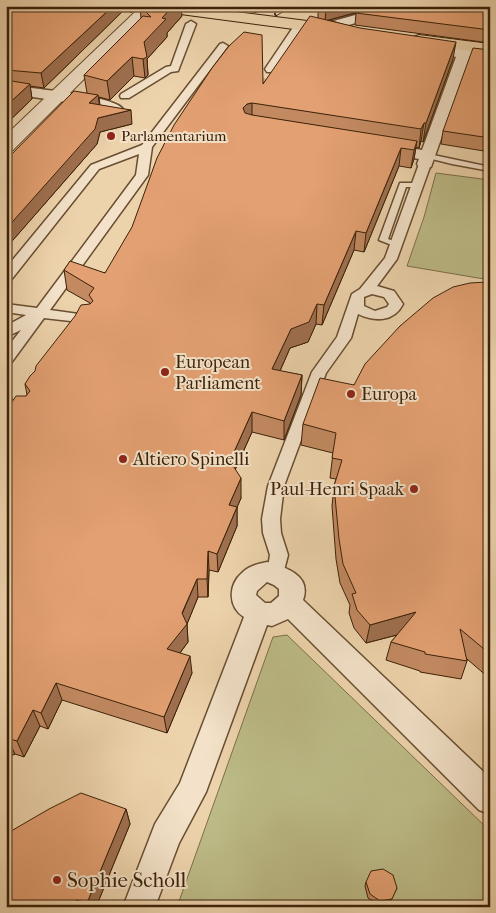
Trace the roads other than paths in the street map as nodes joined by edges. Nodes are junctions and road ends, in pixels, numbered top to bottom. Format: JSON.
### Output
{"nodes":[{"id":1,"x":145,"y":6,"type":"edge"},
{"id":2,"x":150,"y":6,"type":"edge"},
{"id":3,"x":403,"y":6,"type":"edge"},
{"id":4,"x":191,"y":24,"type":"dead end"},
{"id":5,"x":300,"y":26,"type":"junction"},
{"id":6,"x":323,"y":28,"type":"junction"},
{"id":7,"x":355,"y":34,"type":"edge"},
{"id":8,"x":398,"y":40,"type":"edge"},
{"id":9,"x":223,"y":46,"type":"dead end"},
{"id":10,"x":490,"y":49,"type":"edge"},
{"id":11,"x":466,"y":50,"type":"junction"},
{"id":12,"x":490,"y":57,"type":"edge"},
{"id":13,"x":272,"y":69,"type":"tunnel mouth"},
{"id":14,"x":189,"y":71,"type":"junction"},
{"id":15,"x":6,"y":89,"type":"edge"},
{"id":16,"x":125,"y":96,"type":"dead end"},
{"id":17,"x":57,"y":97,"type":"junction"},
{"id":18,"x":114,"y":114,"type":"edge"},
{"id":19,"x":6,"y":146,"type":"edge"},
{"id":20,"x":372,"y":146,"type":"edge"},
{"id":21,"x":146,"y":147,"type":"junction"},
{"id":22,"x":426,"y":159,"type":"junction"},
{"id":23,"x":490,"y":168,"type":"edge"},
{"id":24,"x":392,"y":259,"type":"junction"},
{"id":25,"x":6,"y":277,"type":"edge"},
{"id":26,"x":365,"y":292,"type":"junction"},
{"id":27,"x":392,"y":296,"type":"junction"},
{"id":28,"x":355,"y":303,"type":"junction"},
{"id":29,"x":6,"y":308,"type":"edge"},
{"id":30,"x":41,"y":313,"type":"junction"},
{"id":31,"x":378,"y":315,"type":"junction"},
{"id":32,"x":88,"y":319,"type":"edge"},
{"id":33,"x":6,"y":332,"type":"edge"},
{"id":34,"x":344,"y":338,"type":"junction"},
{"id":35,"x":6,"y":360,"type":"edge"},
{"id":36,"x":6,"y":403,"type":"edge"},
{"id":37,"x":25,"y":410,"type":"edge"},
{"id":38,"x":276,"y":573,"type":"junction"},
{"id":39,"x":290,"y":604,"type":"junction"},
{"id":40,"x":259,"y":613,"type":"junction"},
{"id":41,"x":490,"y":799,"type":"edge"},
{"id":42,"x":139,"y":907,"type":"edge"}],
"edges":[{"from":1,"to":17,"type":"street"},
{"from":2,"to":5,"type":"main road"},
{"from":3,"to":6,"type":"street"},
{"from":4,"to":14,"type":"street"},
{"from":5,"to":6,"type":"main road"},
{"from":5,"to":13,"type":"street"},
{"from":6,"to":7,"type":"street"},
{"from":8,"to":11,"type":"street"},
{"from":9,"to":14,"type":"street"},
{"from":10,"to":11,"type":"main road"},
{"from":11,"to":12,"type":"street"},
{"from":11,"to":22,"type":"street"},
{"from":14,"to":16,"type":"street"},
{"from":14,"to":21,"type":"street"},
{"from":15,"to":17,"type":"street"},
{"from":17,"to":18,"type":"street"},
{"from":17,"to":19,"type":"street"},
{"from":20,"to":22,"type":"street"},
{"from":21,"to":25,"type":"street"},
{"from":21,"to":30,"type":"street"},
{"from":22,"to":23,"type":"lane"},
{"from":22,"to":24,"type":"street"},
{"from":24,"to":26,"type":"street"},
{"from":24,"to":27,"type":"street"},
{"from":26,"to":27,"type":"street"},
{"from":26,"to":28,"type":"street"},
{"from":27,"to":31,"type":"street"},
{"from":28,"to":31,"type":"street"},
{"from":28,"to":34,"type":"street"},
{"from":29,"to":30,"type":"street"},
{"from":30,"to":32,"type":"street"},
{"from":30,"to":33,"type":"street"},
{"from":30,"to":35,"type":"street"},
{"from":31,"to":34,"type":"street"},
{"from":34,"to":38,"type":"street"},
{"from":36,"to":37,"type":"street"},
{"from":38,"to":39,"type":"street"},
{"from":38,"to":40,"type":"street"},
{"from":39,"to":40,"type":"street"},
{"from":39,"to":41,"type":"street"},
{"from":40,"to":42,"type":"street"}]}
